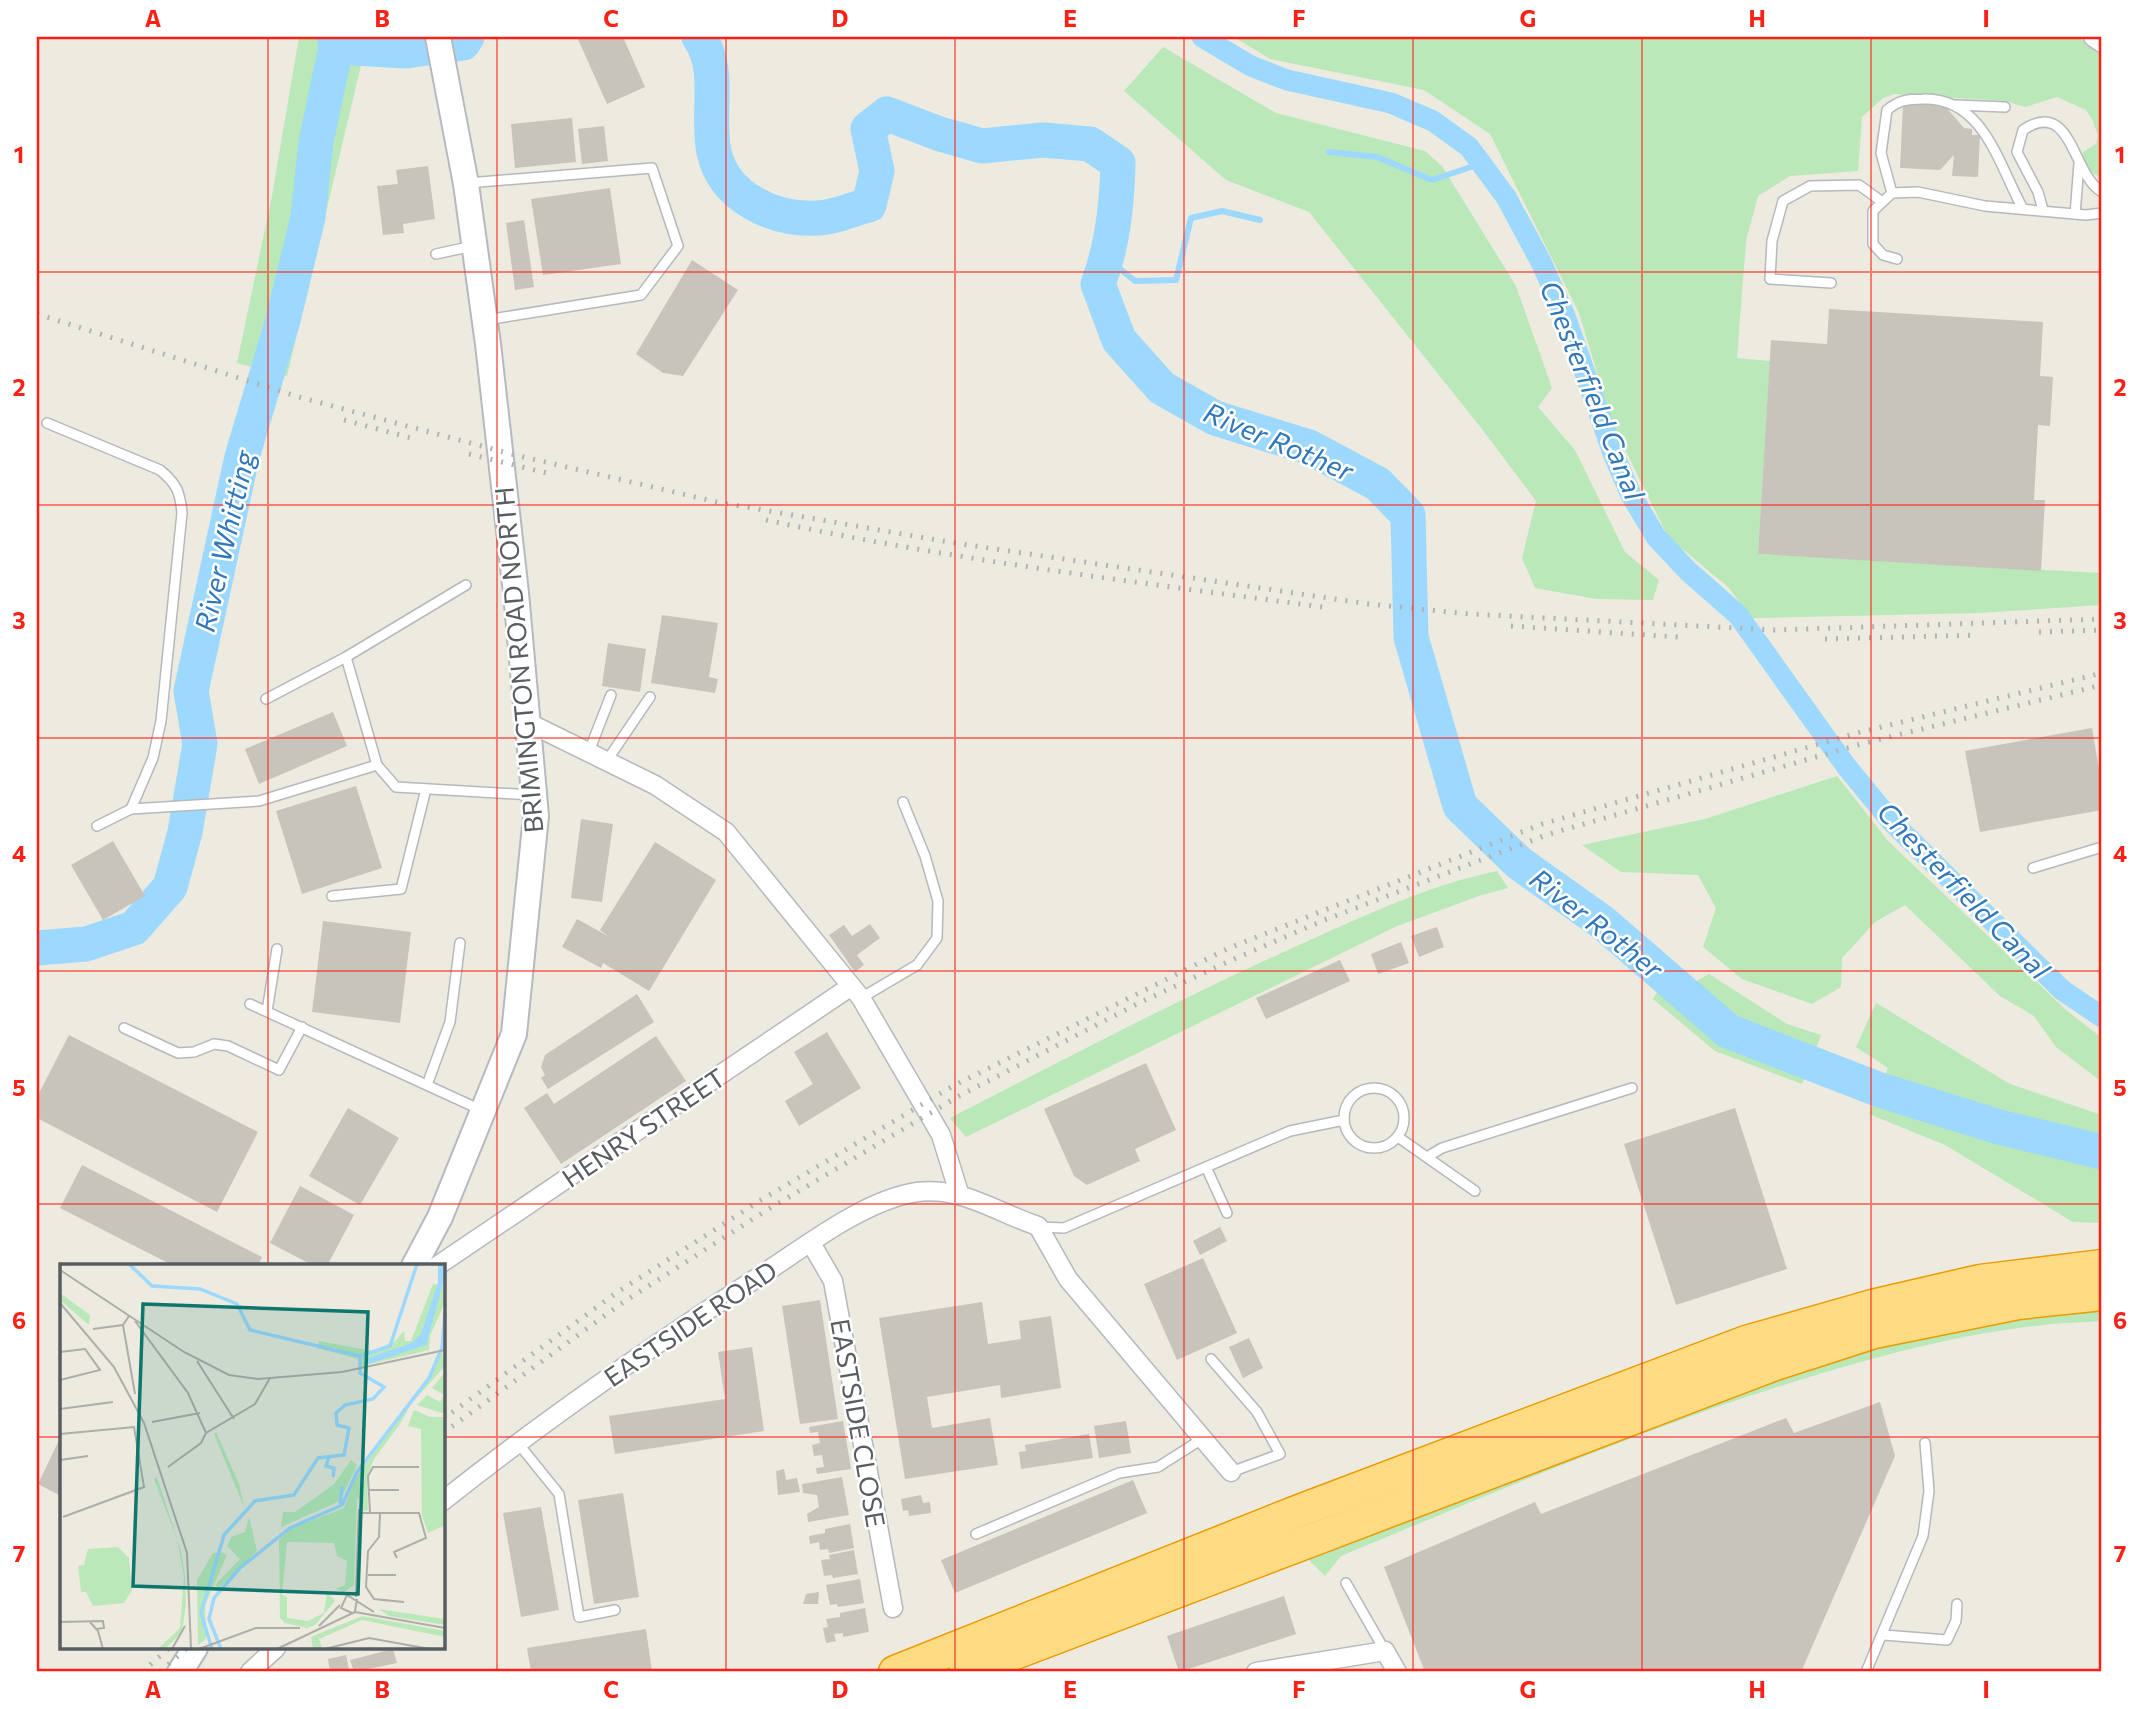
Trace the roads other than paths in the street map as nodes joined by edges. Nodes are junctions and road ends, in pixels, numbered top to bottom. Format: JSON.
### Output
{"nodes":[{"id":1,"x":438,"y":37,"type":"edge"},
{"id":2,"x":2093,"y":37,"type":"edge"},
{"id":3,"x":2102,"y":43,"type":"edge"},
{"id":4,"x":1954,"y":105,"type":"junction"},
{"id":5,"x":2005,"y":107,"type":"dead end"},
{"id":6,"x":2078,"y":162,"type":"junction"},
{"id":7,"x":466,"y":184,"type":"junction"},
{"id":8,"x":2102,"y":192,"type":"edge"},
{"id":9,"x":1892,"y":193,"type":"junction"},
{"id":10,"x":1881,"y":201,"type":"junction"},
{"id":11,"x":2023,"y":209,"type":"junction"},
{"id":12,"x":2043,"y":210,"type":"junction"},
{"id":13,"x":2102,"y":213,"type":"edge"},
{"id":14,"x":2075,"y":214,"type":"junction"},
{"id":15,"x":474,"y":246,"type":"junction"},
{"id":16,"x":436,"y":254,"type":"dead end"},
{"id":17,"x":1897,"y":259,"type":"dead end"},
{"id":18,"x":1831,"y":283,"type":"dead end"},
{"id":19,"x":485,"y":320,"type":"junction"},
{"id":20,"x":47,"y":423,"type":"dead end"},
{"id":21,"x":466,"y":585,"type":"dead end"},
{"id":22,"x":346,"y":657,"type":"junction"},
{"id":23,"x":611,"y":695,"type":"dead end"},
{"id":24,"x":650,"y":697,"type":"dead end"},
{"id":25,"x":265,"y":699,"type":"dead end"},
{"id":26,"x":527,"y":722,"type":"junction"},
{"id":27,"x":589,"y":754,"type":"junction"},
{"id":28,"x":606,"y":762,"type":"junction"},
{"id":29,"x":377,"y":765,"type":"junction"},
{"id":30,"x":426,"y":789,"type":"junction"},
{"id":31,"x":534,"y":796,"type":"junction"},
{"id":32,"x":903,"y":802,"type":"dead end"},
{"id":33,"x":131,"y":809,"type":"junction"},
{"id":34,"x":97,"y":826,"type":"dead end"},
{"id":35,"x":2102,"y":847,"type":"edge"},
{"id":36,"x":2033,"y":868,"type":"dead end"},
{"id":37,"x":332,"y":896,"type":"dead end"},
{"id":38,"x":460,"y":943,"type":"dead end"},
{"id":39,"x":278,"y":949,"type":"dead end"},
{"id":40,"x":856,"y":993,"type":"junction"},
{"id":41,"x":250,"y":1004,"type":"dead end"},
{"id":42,"x":267,"y":1011,"type":"junction"},
{"id":43,"x":302,"y":1027,"type":"junction"},
{"id":44,"x":124,"y":1028,"type":"dead end"},
{"id":45,"x":427,"y":1085,"type":"junction"},
{"id":46,"x":1632,"y":1088,"type":"dead end"},
{"id":47,"x":483,"y":1111,"type":"junction"},
{"id":48,"x":1344,"y":1120,"type":"junction"},
{"id":49,"x":1398,"y":1137,"type":"junction"},
{"id":50,"x":1427,"y":1157,"type":"junction"},
{"id":51,"x":1206,"y":1167,"type":"junction"},
{"id":52,"x":1475,"y":1191,"type":"dead end"},
{"id":53,"x":959,"y":1193,"type":"junction"},
{"id":54,"x":1227,"y":1213,"type":"dead end"},
{"id":55,"x":1038,"y":1226,"type":"junction"},
{"id":56,"x":811,"y":1242,"type":"junction"},
{"id":57,"x":415,"y":1264,"type":"edge"},
{"id":58,"x":440,"y":1264,"type":"edge"},
{"id":59,"x":2102,"y":1266,"type":"edge"},
{"id":60,"x":2102,"y":1294,"type":"edge"},
{"id":61,"x":1212,"y":1359,"type":"dead end"},
{"id":62,"x":1202,"y":1439,"type":"junction"},
{"id":63,"x":517,"y":1442,"type":"junction"},
{"id":64,"x":1925,"y":1443,"type":"dead end"},
{"id":65,"x":1231,"y":1472,"type":"joint"},
{"id":66,"x":444,"y":1500,"type":"edge"},
{"id":67,"x":976,"y":1534,"type":"dead end"},
{"id":68,"x":1346,"y":1583,"type":"dead end"},
{"id":69,"x":1957,"y":1604,"type":"dead end"},
{"id":70,"x":893,"y":1608,"type":"dead end"},
{"id":71,"x":615,"y":1611,"type":"dead end"},
{"id":72,"x":1884,"y":1634,"type":"junction"},
{"id":73,"x":194,"y":1650,"type":"edge"},
{"id":74,"x":273,"y":1650,"type":"edge"},
{"id":75,"x":1385,"y":1651,"type":"junction"},
{"id":76,"x":180,"y":1672,"type":"edge"},
{"id":77,"x":250,"y":1672,"type":"edge"},
{"id":78,"x":895,"y":1672,"type":"edge"},
{"id":79,"x":965,"y":1672,"type":"edge"},
{"id":80,"x":1256,"y":1672,"type":"edge"},
{"id":81,"x":1398,"y":1672,"type":"edge"},
{"id":82,"x":1867,"y":1672,"type":"edge"}],
"edges":[{"from":1,"to":7,"type":"main road","name":"BRIMINGTON ROAD NORTH"},
{"from":2,"to":3,"type":"street"},
{"from":4,"to":5,"type":"lane"},
{"from":4,"to":9,"type":"lane"},
{"from":4,"to":11,"type":"lane"},
{"from":6,"to":8,"type":"lane"},
{"from":6,"to":12,"type":"lane"},
{"from":6,"to":14,"type":"lane"},
{"from":7,"to":15,"type":"main road","name":"BRIMINGTON ROAD NORTH"},
{"from":7,"to":19,"type":"lane"},
{"from":9,"to":10,"type":"lane"},
{"from":9,"to":11,"type":"lane"},
{"from":10,"to":17,"type":"lane"},
{"from":10,"to":18,"type":"lane"},
{"from":11,"to":12,"type":"lane"},
{"from":12,"to":14,"type":"lane"},
{"from":13,"to":14,"type":"lane"},
{"from":15,"to":16,"type":"lane"},
{"from":15,"to":19,"type":"main road","name":"BRIMINGTON ROAD NORTH"},
{"from":19,"to":26,"type":"main road","name":"BRIMINGTON ROAD NORTH"},
{"from":20,"to":33,"type":"lane"},
{"from":21,"to":22,"type":"lane"},
{"from":22,"to":25,"type":"lane"},
{"from":22,"to":29,"type":"lane"},
{"from":23,"to":27,"type":"lane"},
{"from":24,"to":28,"type":"lane"},
{"from":26,"to":27,"type":"street"},
{"from":26,"to":31,"type":"main road","name":"BRIMINGTON ROAD NORTH"},
{"from":27,"to":28,"type":"street"},
{"from":28,"to":40,"type":"street"},
{"from":29,"to":30,"type":"lane"},
{"from":29,"to":33,"type":"lane"},
{"from":30,"to":31,"type":"lane"},
{"from":30,"to":37,"type":"lane"},
{"from":31,"to":47,"type":"main road","name":"BRIMINGTON ROAD NORTH"},
{"from":32,"to":40,"type":"lane"},
{"from":33,"to":34,"type":"lane"},
{"from":35,"to":36,"type":"lane"},
{"from":38,"to":45,"type":"lane"},
{"from":39,"to":42,"type":"lane"},
{"from":40,"to":53,"type":"street"},
{"from":40,"to":58,"type":"street","name":"HENRY STREET"},
{"from":41,"to":42,"type":"lane"},
{"from":42,"to":43,"type":"lane"},
{"from":43,"to":44,"type":"lane"},
{"from":43,"to":45,"type":"lane"},
{"from":45,"to":47,"type":"lane"},
{"from":46,"to":50,"type":"lane"},
{"from":47,"to":57,"type":"main road","name":"BRIMINGTON ROAD NORTH"},
{"from":48,"to":49,"type":"lane"},
{"from":48,"to":49,"type":"lane"},
{"from":48,"to":51,"type":"lane"},
{"from":49,"to":50,"type":"lane"},
{"from":50,"to":52,"type":"lane"},
{"from":51,"to":54,"type":"lane"},
{"from":51,"to":55,"type":"lane"},
{"from":53,"to":55,"type":"street"},
{"from":53,"to":56,"type":"street","name":"EASTSIDE ROAD"},
{"from":55,"to":62,"type":"street"},
{"from":56,"to":63,"type":"street","name":"EASTSIDE ROAD"},
{"from":56,"to":70,"type":"street","name":"EASTSIDE CLOSE"},
{"from":59,"to":78,"type":"highway"},
{"from":60,"to":79,"type":"highway"},
{"from":61,"to":65,"type":"lane"},
{"from":62,"to":65,"type":"street"},
{"from":62,"to":67,"type":"lane"},
{"from":63,"to":66,"type":"street","name":"EASTSIDE ROAD"},
{"from":63,"to":71,"type":"lane"},
{"from":64,"to":72,"type":"lane"},
{"from":68,"to":75,"type":"lane"},
{"from":69,"to":72,"type":"lane"},
{"from":72,"to":82,"type":"lane"},
{"from":73,"to":76,"type":"main road"},
{"from":74,"to":77,"type":"street"},
{"from":75,"to":80,"type":"street"},
{"from":75,"to":81,"type":"street"}]}
